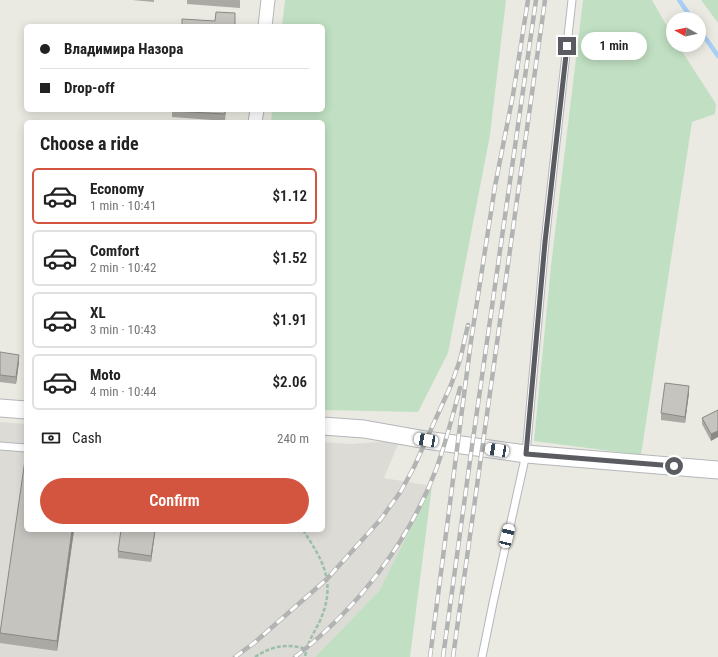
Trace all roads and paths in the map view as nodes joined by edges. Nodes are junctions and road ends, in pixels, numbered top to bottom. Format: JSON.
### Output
{"nodes":[{"id":1,"x":268,"y":0,"type":"edge"},
{"id":2,"x":572,"y":0,"type":"edge"},
{"id":3,"x":265,"y":24,"type":"edge"},
{"id":4,"x":0,"y":408,"type":"edge"},
{"id":5,"x":24,"y":410,"type":"edge"},
{"id":6,"x":325,"y":426,"type":"edge"},
{"id":7,"x":0,"y":446,"type":"edge"},
{"id":8,"x":24,"y":448,"type":"edge"},
{"id":9,"x":526,"y":454,"type":"junction"},
{"id":10,"x":718,"y":470,"type":"edge"},
{"id":11,"x":304,"y":532,"type":"edge"},
{"id":12,"x":306,"y":649,"type":"junction"},
{"id":13,"x":255,"y":657,"type":"edge"},
{"id":14,"x":305,"y":657,"type":"edge"},
{"id":15,"x":482,"y":657,"type":"edge"}],
"edges":[{"from":1,"to":3,"type":"street"},
{"from":2,"to":9,"type":"lane"},
{"from":4,"to":5,"type":"street"},
{"from":6,"to":9,"type":"street"},
{"from":7,"to":8,"type":"lane"},
{"from":9,"to":10,"type":"street"},
{"from":9,"to":15,"type":"lane"},
{"from":11,"to":12,"type":"path"},
{"from":12,"to":13,"type":"path"},
{"from":12,"to":14,"type":"path"}]}
